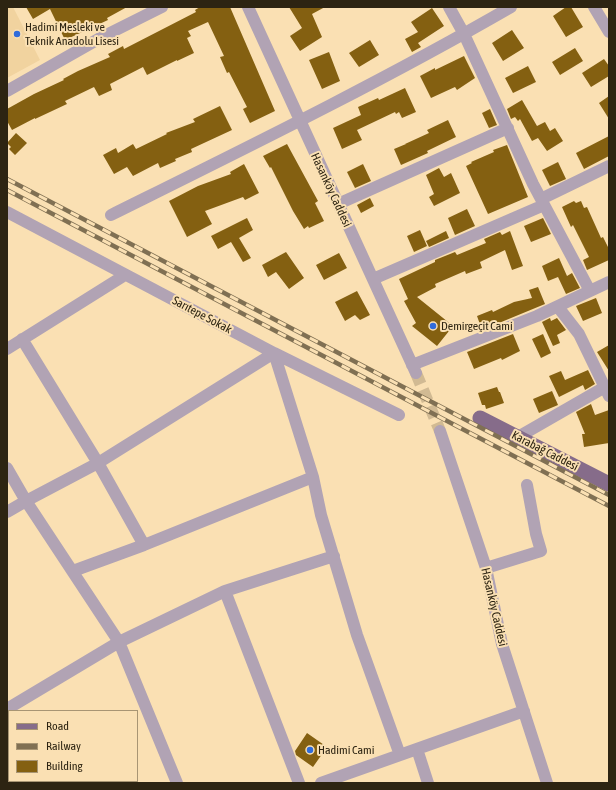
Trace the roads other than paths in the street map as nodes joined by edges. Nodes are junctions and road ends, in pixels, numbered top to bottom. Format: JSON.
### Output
{"nodes":[{"id":1,"x":162,"y":7,"type":"edge"},
{"id":2,"x":248,"y":7,"type":"edge"},
{"id":3,"x":449,"y":7,"type":"edge"},
{"id":4,"x":511,"y":7,"type":"edge"},
{"id":5,"x":594,"y":7,"type":"edge"},
{"id":6,"x":609,"y":32,"type":"edge"},
{"id":7,"x":464,"y":34,"type":"junction"},
{"id":8,"x":7,"y":91,"type":"edge"},
{"id":9,"x":300,"y":122,"type":"junction"},
{"id":10,"x":508,"y":128,"type":"junction"},
{"id":11,"x":609,"y":166,"type":"edge"},
{"id":12,"x":543,"y":202,"type":"junction"},
{"id":13,"x":338,"y":204,"type":"junction"},
{"id":14,"x":7,"y":212,"type":"edge"},
{"id":15,"x":111,"y":215,"type":"dead end"},
{"id":16,"x":125,"y":275,"type":"junction"},
{"id":17,"x":373,"y":279,"type":"junction"},
{"id":18,"x":609,"y":282,"type":"edge"},
{"id":19,"x":590,"y":291,"type":"junction"},
{"id":20,"x":558,"y":307,"type":"junction"},
{"id":21,"x":22,"y":339,"type":"junction"},
{"id":22,"x":7,"y":348,"type":"edge"},
{"id":23,"x":274,"y":353,"type":"junction"},
{"id":24,"x":607,"y":391,"type":"edge"},
{"id":25,"x":399,"y":415,"type":"dead end"},
{"id":26,"x":480,"y":418,"type":"dead end"},
{"id":27,"x":440,"y":431,"type":"tunnel mouth"},
{"id":28,"x":518,"y":437,"type":"junction"},
{"id":29,"x":98,"y":462,"type":"junction"},
{"id":30,"x":7,"y":468,"type":"edge"},
{"id":31,"x":313,"y":477,"type":"junction"},
{"id":32,"x":609,"y":484,"type":"edge"},
{"id":33,"x":527,"y":485,"type":"dead end"},
{"id":34,"x":26,"y":501,"type":"junction"},
{"id":35,"x":7,"y":512,"type":"edge"},
{"id":36,"x":144,"y":545,"type":"junction"},
{"id":37,"x":334,"y":556,"type":"junction"},
{"id":38,"x":486,"y":568,"type":"junction"},
{"id":39,"x":73,"y":571,"type":"junction"},
{"id":40,"x":225,"y":591,"type":"junction"},
{"id":41,"x":119,"y":642,"type":"junction"},
{"id":42,"x":7,"y":709,"type":"edge"},
{"id":43,"x":524,"y":711,"type":"junction"},
{"id":44,"x":417,"y":749,"type":"junction"},
{"id":45,"x":400,"y":755,"type":"junction"},
{"id":46,"x":177,"y":783,"type":"edge"},
{"id":47,"x":299,"y":783,"type":"edge"},
{"id":48,"x":321,"y":783,"type":"edge"},
{"id":49,"x":428,"y":783,"type":"edge"},
{"id":50,"x":547,"y":783,"type":"edge"}],
"edges":[{"from":1,"to":8,"type":"street"},
{"from":2,"to":9,"type":"street","name":"Hasanköy Caddesi"},
{"from":3,"to":7,"type":"street"},
{"from":4,"to":7,"type":"street"},
{"from":5,"to":6,"type":"street"},
{"from":7,"to":9,"type":"street"},
{"from":7,"to":10,"type":"street"},
{"from":9,"to":13,"type":"street","name":"Hasanköy Caddesi"},
{"from":9,"to":15,"type":"street"},
{"from":10,"to":12,"type":"street"},
{"from":10,"to":13,"type":"street"},
{"from":11,"to":12,"type":"street"},
{"from":12,"to":17,"type":"street"},
{"from":12,"to":19,"type":"street"},
{"from":13,"to":17,"type":"street","name":"Hasanköy Caddesi"},
{"from":14,"to":16,"type":"street","name":"Sarıtepe Sokak"},
{"from":16,"to":21,"type":"street"},
{"from":16,"to":23,"type":"street","name":"Sarıtepe Sokak"},
{"from":17,"to":20,"type":"street","name":"Hasanköy Caddesi"},
{"from":18,"to":19,"type":"street"},
{"from":19,"to":20,"type":"street"},
{"from":20,"to":24,"type":"street"},
{"from":21,"to":22,"type":"street"},
{"from":21,"to":29,"type":"street"},
{"from":23,"to":25,"type":"street","name":"Sarıtepe Sokak"},
{"from":23,"to":29,"type":"street"},
{"from":23,"to":31,"type":"street"},
{"from":24,"to":28,"type":"street"},
{"from":26,"to":28,"type":"main road","name":"Karabağ Caddesi"},
{"from":27,"to":38,"type":"street","name":"Hasanköy Caddesi"},
{"from":28,"to":32,"type":"main road","name":"Karabağ Caddesi"},
{"from":29,"to":34,"type":"street"},
{"from":29,"to":36,"type":"street"},
{"from":30,"to":34,"type":"street"},
{"from":31,"to":36,"type":"street"},
{"from":31,"to":37,"type":"street"},
{"from":33,"to":38,"type":"street"},
{"from":34,"to":35,"type":"street"},
{"from":34,"to":39,"type":"street"},
{"from":36,"to":39,"type":"street"},
{"from":37,"to":40,"type":"street"},
{"from":37,"to":45,"type":"street"},
{"from":38,"to":43,"type":"street","name":"Hasanköy Caddesi"},
{"from":39,"to":41,"type":"street"},
{"from":40,"to":41,"type":"street"},
{"from":40,"to":47,"type":"street"},
{"from":41,"to":42,"type":"street"},
{"from":41,"to":46,"type":"street"},
{"from":43,"to":44,"type":"street"},
{"from":43,"to":50,"type":"street","name":"Hasanköy Caddesi"},
{"from":44,"to":45,"type":"street"},
{"from":44,"to":49,"type":"street"},
{"from":45,"to":48,"type":"street"}]}
